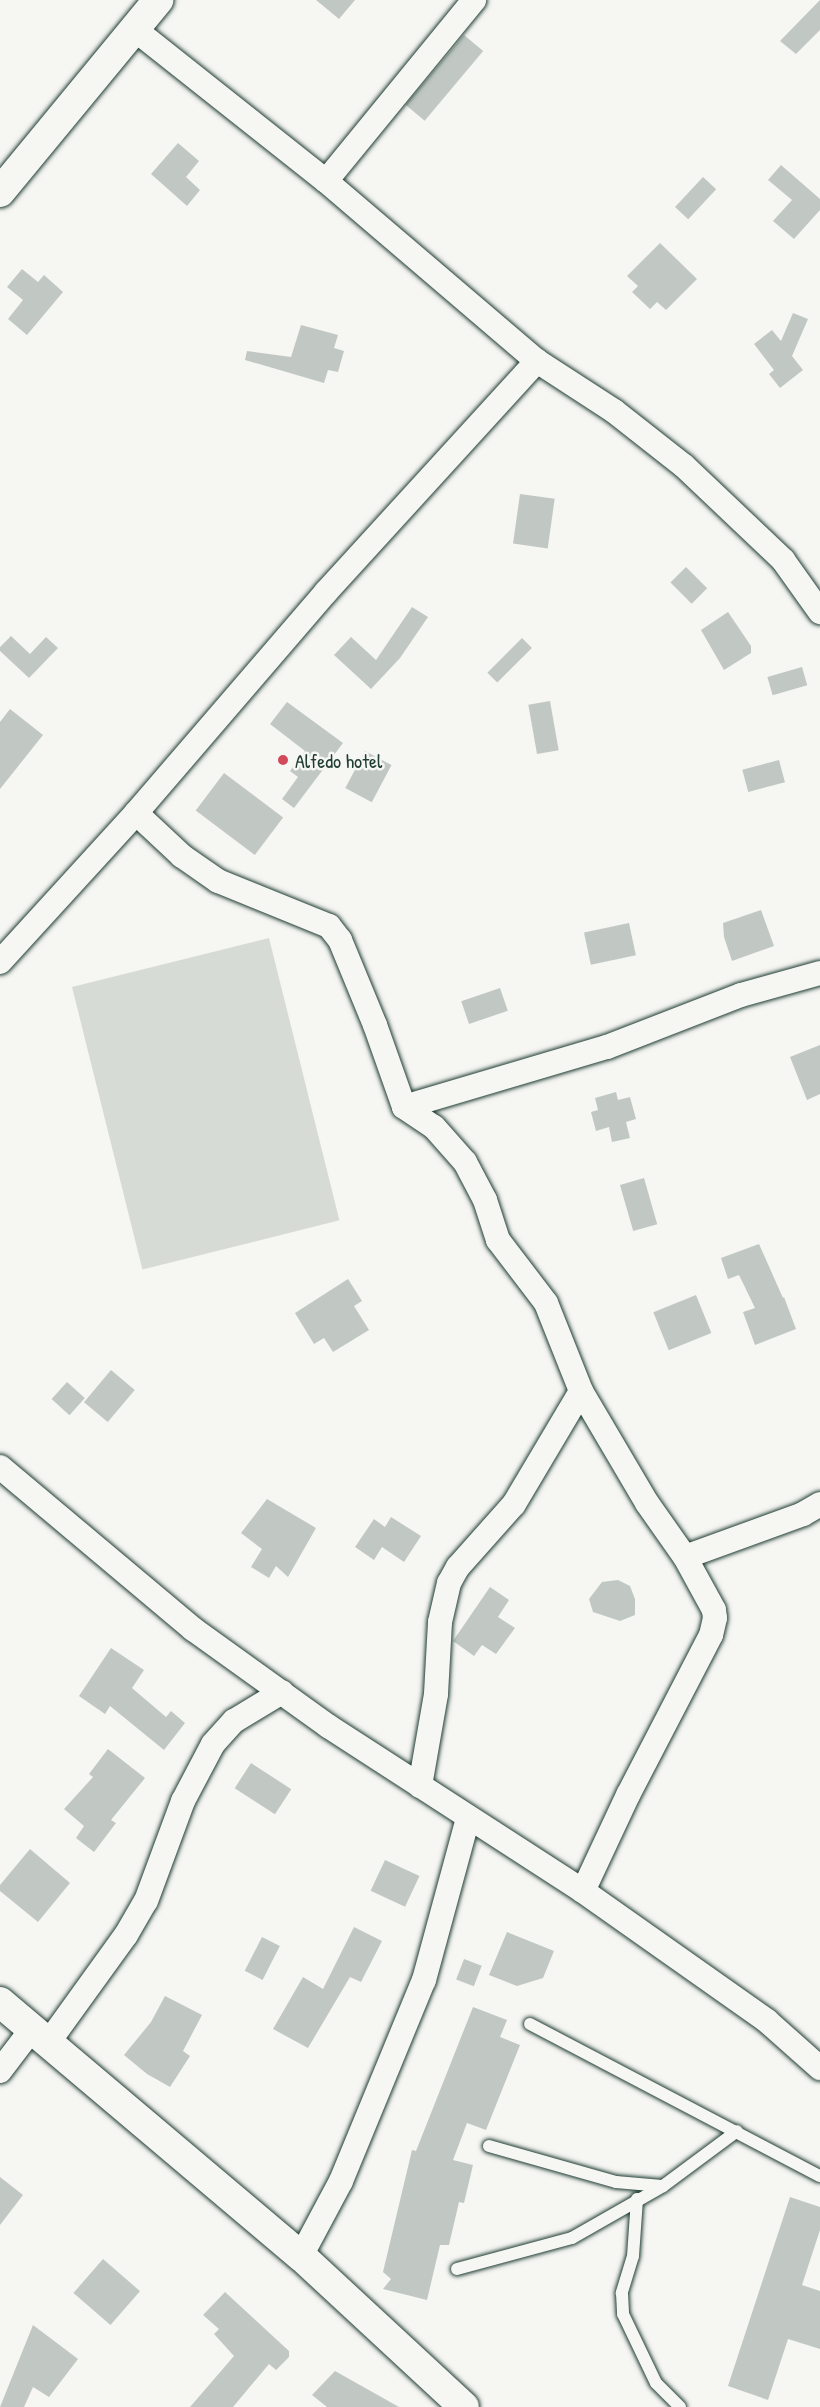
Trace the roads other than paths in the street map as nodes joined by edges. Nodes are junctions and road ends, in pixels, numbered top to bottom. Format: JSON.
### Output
{"nodes":[{"id":1,"x":158,"y":0,"type":"edge"},
{"id":2,"x":474,"y":0,"type":"edge"},
{"id":3,"x":133,"y":28,"type":"junction"},
{"id":4,"x":326,"y":181,"type":"junction"},
{"id":5,"x":0,"y":192,"type":"edge"},
{"id":6,"x":537,"y":361,"type":"junction"},
{"id":7,"x":820,"y":612,"type":"edge"},
{"id":8,"x":136,"y":813,"type":"junction"},
{"id":9,"x":0,"y":962,"type":"edge"},
{"id":10,"x":820,"y":973,"type":"edge"},
{"id":11,"x":404,"y":1107,"type":"junction"},
{"id":12,"x":581,"y":1391,"type":"junction"},
{"id":13,"x":0,"y":1467,"type":"edge"},
{"id":14,"x":820,"y":1503,"type":"edge"},
{"id":15,"x":685,"y":1557,"type":"junction"},
{"id":16,"x":282,"y":1692,"type":"junction"},
{"id":17,"x":420,"y":1786,"type":"junction"},
{"id":18,"x":468,"y":1818,"type":"junction"},
{"id":19,"x":583,"y":1891,"type":"junction"},
{"id":20,"x":0,"y":2002,"type":"edge"},
{"id":21,"x":530,"y":2024,"type":"dead end"},
{"id":22,"x":40,"y":2036,"type":"junction"},
{"id":23,"x":820,"y":2068,"type":"edge"},
{"id":24,"x":0,"y":2071,"type":"edge"},
{"id":25,"x":737,"y":2131,"type":"junction"},
{"id":26,"x":489,"y":2146,"type":"dead end"},
{"id":27,"x":820,"y":2176,"type":"edge"},
{"id":28,"x":663,"y":2186,"type":"junction"},
{"id":29,"x":636,"y":2199,"type":"junction"},
{"id":30,"x":301,"y":2256,"type":"junction"},
{"id":31,"x":457,"y":2269,"type":"dead end"},
{"id":32,"x":464,"y":2407,"type":"edge"},
{"id":33,"x":680,"y":2407,"type":"edge"}],
"edges":[{"from":1,"to":3,"type":"street"},
{"from":2,"to":4,"type":"street"},
{"from":3,"to":4,"type":"street"},
{"from":3,"to":5,"type":"street"},
{"from":4,"to":6,"type":"street"},
{"from":6,"to":7,"type":"street"},
{"from":6,"to":8,"type":"street"},
{"from":8,"to":9,"type":"street"},
{"from":8,"to":11,"type":"street"},
{"from":10,"to":11,"type":"street"},
{"from":11,"to":12,"type":"street"},
{"from":12,"to":15,"type":"street"},
{"from":12,"to":17,"type":"street"},
{"from":13,"to":16,"type":"street"},
{"from":14,"to":15,"type":"street"},
{"from":15,"to":19,"type":"street"},
{"from":16,"to":17,"type":"street"},
{"from":16,"to":22,"type":"street"},
{"from":17,"to":18,"type":"street"},
{"from":18,"to":19,"type":"street"},
{"from":18,"to":30,"type":"street"},
{"from":19,"to":23,"type":"street"},
{"from":20,"to":22,"type":"street"},
{"from":21,"to":25,"type":"lane"},
{"from":22,"to":24,"type":"street"},
{"from":22,"to":30,"type":"street"},
{"from":25,"to":27,"type":"lane"},
{"from":25,"to":28,"type":"lane"},
{"from":26,"to":28,"type":"lane"},
{"from":28,"to":29,"type":"lane"},
{"from":29,"to":31,"type":"lane"},
{"from":29,"to":33,"type":"lane"},
{"from":30,"to":32,"type":"street"}]}
